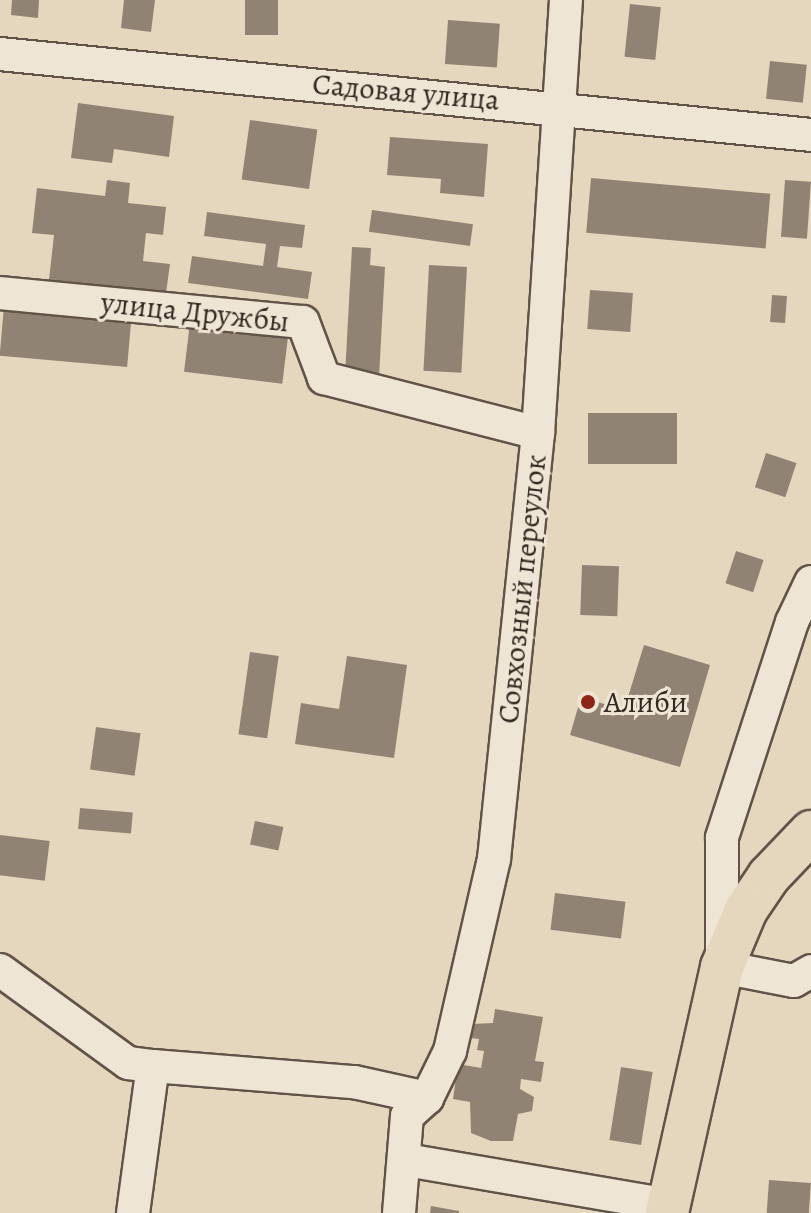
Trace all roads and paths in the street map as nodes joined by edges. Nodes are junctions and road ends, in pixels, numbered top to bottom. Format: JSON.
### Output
{"nodes":[{"id":1,"x":566,"y":0,"type":"edge"},
{"id":2,"x":0,"y":54,"type":"edge"},
{"id":3,"x":556,"y":106,"type":"junction"},
{"id":4,"x":811,"y":135,"type":"edge"},
{"id":5,"x":0,"y":293,"type":"edge"},
{"id":6,"x":538,"y":433,"type":"junction"},
{"id":7,"x":811,"y":582,"type":"edge"},
{"id":8,"x":811,"y":832,"type":"edge"},
{"id":9,"x":722,"y":967,"type":"junction"},
{"id":10,"x":0,"y":970,"type":"edge"},
{"id":11,"x":811,"y":971,"type":"edge"},
{"id":12,"x":153,"y":1066,"type":"junction"},
{"id":13,"x":427,"y":1098,"type":"junction"},
{"id":14,"x":406,"y":1160,"type":"junction"},
{"id":15,"x":668,"y":1209,"type":"edge"},
{"id":16,"x":133,"y":1213,"type":"edge"},
{"id":17,"x":399,"y":1213,"type":"edge"}],
"edges":[{"from":1,"to":3,"type":"street","name":"Совхозный переулок"},
{"from":2,"to":3,"type":"street","name":"Садовая улица"},
{"from":3,"to":4,"type":"street","name":"Садовая улица"},
{"from":3,"to":6,"type":"street","name":"Совхозный переулок"},
{"from":5,"to":6,"type":"street","name":"улица Дружбы"},
{"from":6,"to":13,"type":"street","name":"Совхозный переулок"},
{"from":7,"to":9,"type":"street"},
{"from":8,"to":9,"type":"main road"},
{"from":9,"to":11,"type":"street"},
{"from":9,"to":15,"type":"main road"},
{"from":10,"to":12,"type":"street"},
{"from":12,"to":13,"type":"street"},
{"from":12,"to":16,"type":"street"},
{"from":13,"to":14,"type":"street","name":"Совхозный переулок"},
{"from":14,"to":15,"type":"street"},
{"from":14,"to":17,"type":"street","name":"Совхозный переулок"}]}
